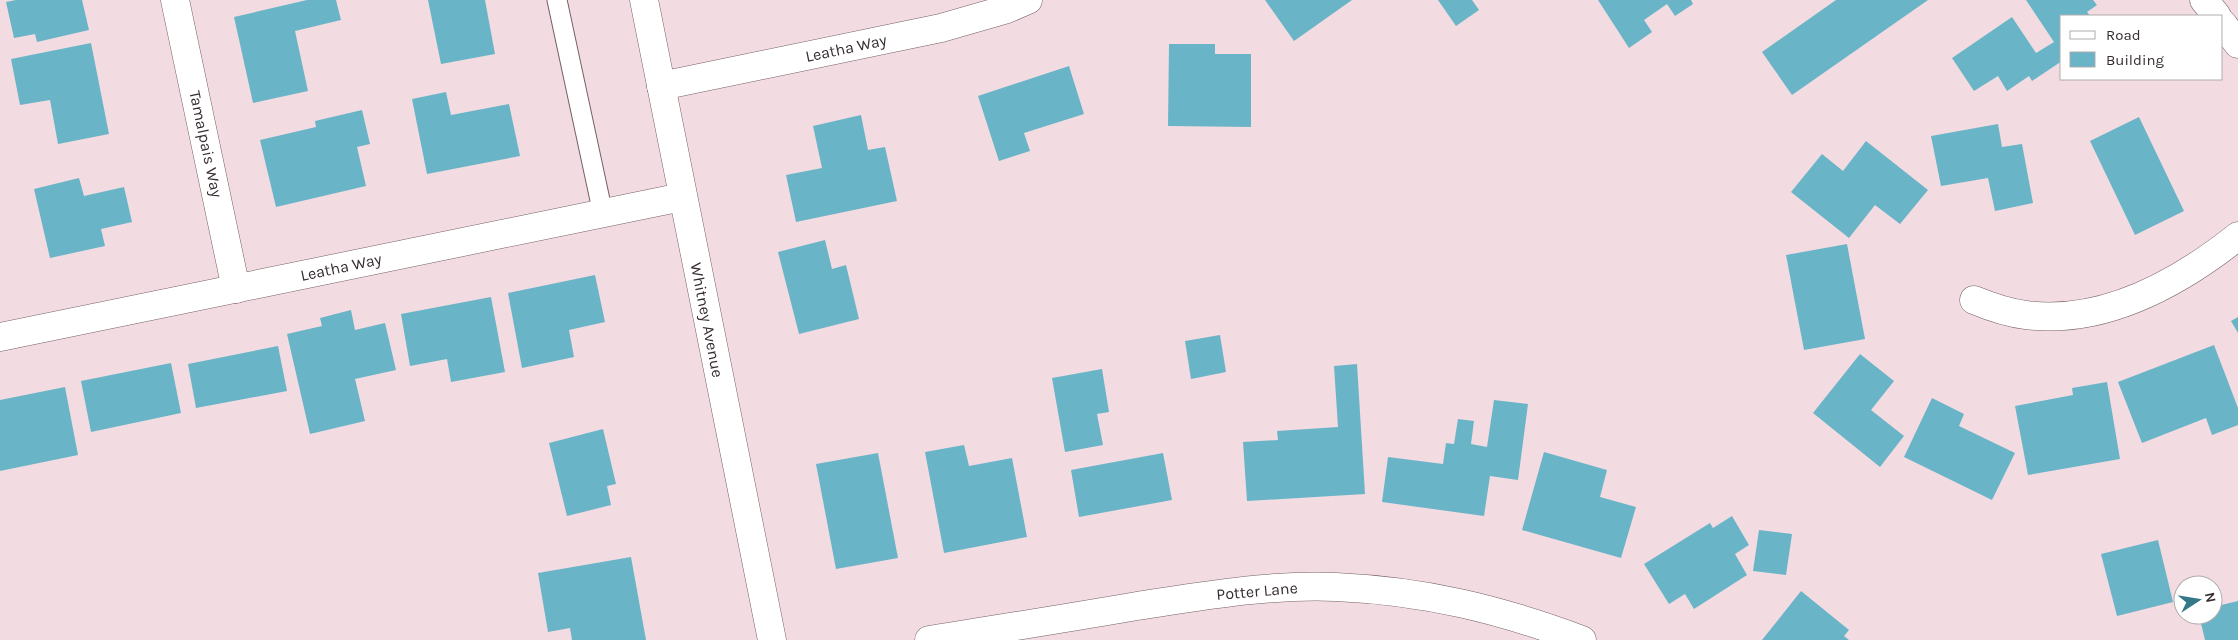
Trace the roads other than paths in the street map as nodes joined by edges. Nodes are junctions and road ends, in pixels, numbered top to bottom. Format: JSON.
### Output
{"nodes":[{"id":1,"x":176,"y":0,"type":"edge"},
{"id":2,"x":557,"y":0,"type":"edge"},
{"id":3,"x":644,"y":0,"type":"edge"},
{"id":4,"x":1028,"y":0,"type":"edge"},
{"id":5,"x":2204,"y":0,"type":"edge"},
{"id":6,"x":2215,"y":15,"type":"edge"},
{"id":7,"x":2223,"y":24,"type":"edge"},
{"id":8,"x":2238,"y":44,"type":"edge"},
{"id":9,"x":661,"y":86,"type":"junction"},
{"id":10,"x":682,"y":197,"type":"junction"},
{"id":11,"x":603,"y":214,"type":"junction"},
{"id":12,"x":2238,"y":236,"type":"edge"},
{"id":13,"x":236,"y":289,"type":"junction"},
{"id":14,"x":1974,"y":300,"type":"dead end"},
{"id":15,"x":0,"y":338,"type":"edge"},
{"id":16,"x":772,"y":640,"type":"edge"},
{"id":17,"x":929,"y":640,"type":"edge"},
{"id":18,"x":1582,"y":640,"type":"edge"}],
"edges":[{"from":1,"to":13,"type":"street","name":"Tamalpais Way"},
{"from":2,"to":11,"type":"lane"},
{"from":3,"to":9,"type":"street","name":"Whitney Avenue"},
{"from":4,"to":9,"type":"street","name":"Leatha Way"},
{"from":5,"to":6,"type":"street"},
{"from":7,"to":8,"type":"street"},
{"from":9,"to":10,"type":"street","name":"Whitney Avenue"},
{"from":10,"to":11,"type":"street","name":"Leatha Way"},
{"from":10,"to":16,"type":"street","name":"Whitney Avenue"},
{"from":11,"to":13,"type":"street","name":"Leatha Way"},
{"from":12,"to":14,"type":"street"},
{"from":13,"to":15,"type":"street","name":"Leatha Way"},
{"from":17,"to":18,"type":"street","name":"Potter Lane"}]}
